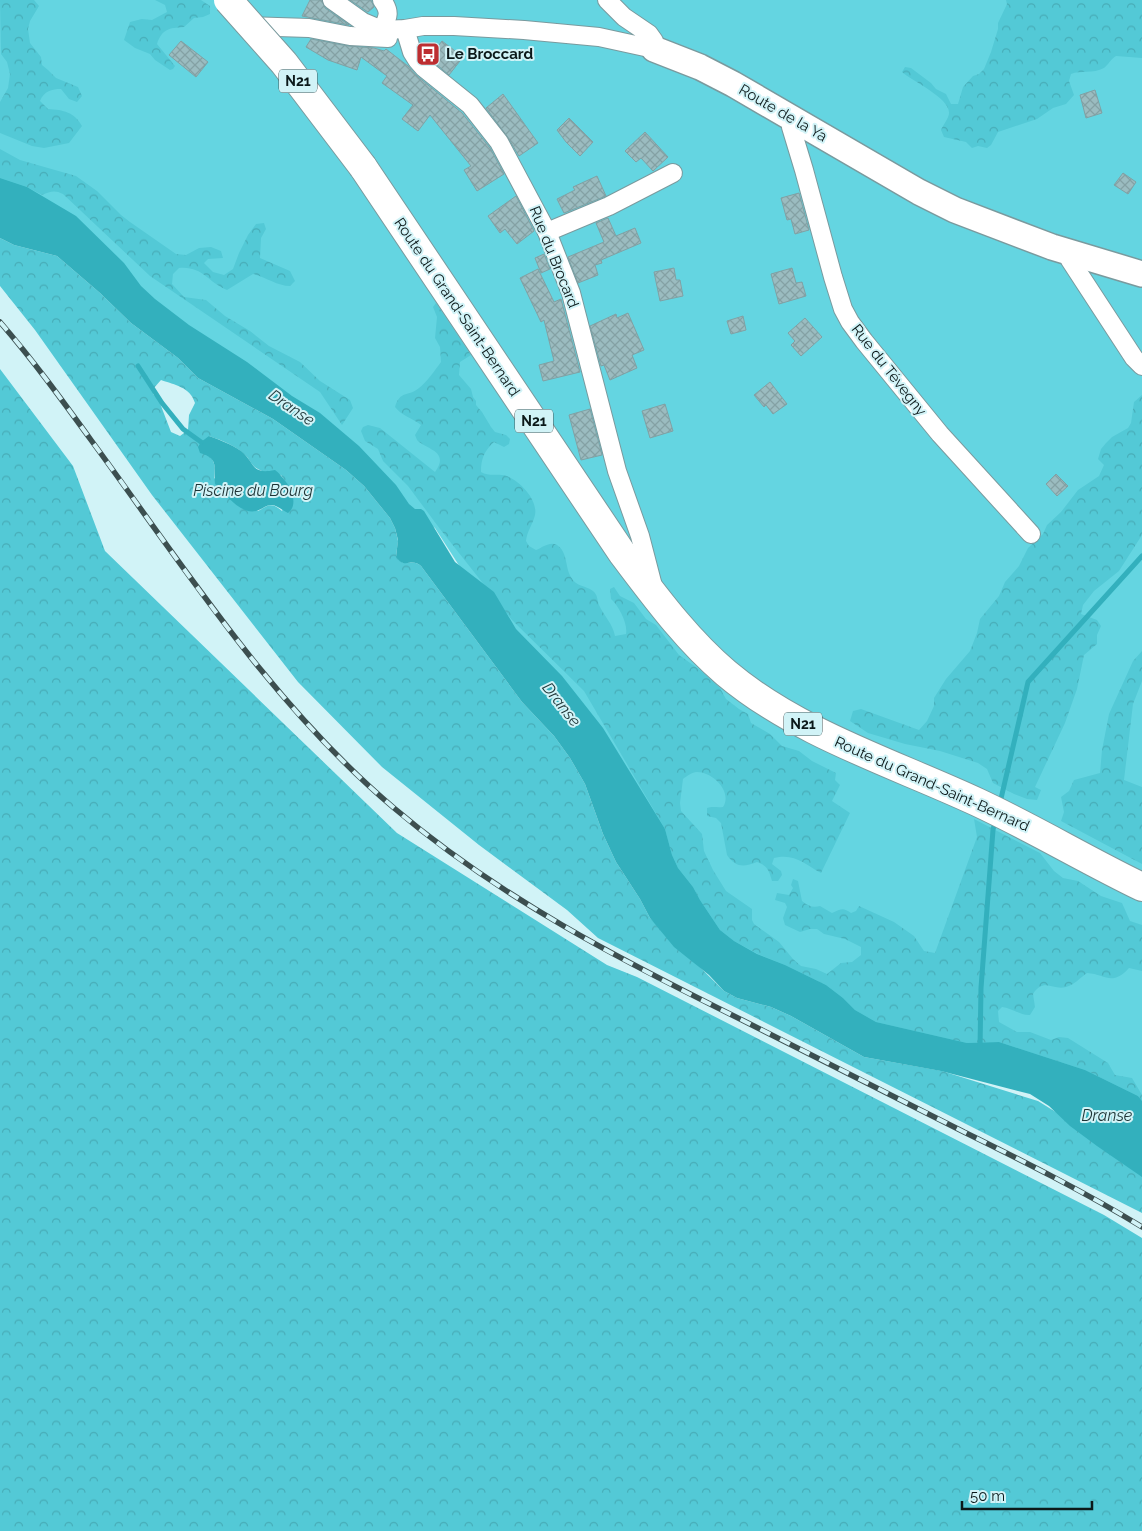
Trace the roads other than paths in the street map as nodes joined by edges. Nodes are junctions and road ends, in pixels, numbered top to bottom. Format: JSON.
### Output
{"nodes":[{"id":1,"x":228,"y":0,"type":"edge"},
{"id":2,"x":332,"y":0,"type":"edge"},
{"id":3,"x":607,"y":0,"type":"edge"},
{"id":4,"x":387,"y":3,"type":"edge"},
{"id":5,"x":236,"y":26,"type":"dead end"},
{"id":6,"x":405,"y":29,"type":"junction"},
{"id":7,"x":382,"y":30,"type":"junction"},
{"id":8,"x":654,"y":50,"type":"junction"},
{"id":9,"x":792,"y":117,"type":"junction"},
{"id":10,"x":673,"y":173,"type":"dead end"},
{"id":11,"x":547,"y":232,"type":"junction"},
{"id":12,"x":1070,"y":253,"type":"junction"},
{"id":13,"x":1142,"y":274,"type":"edge"},
{"id":14,"x":1142,"y":366,"type":"edge"},
{"id":15,"x":1031,"y":534,"type":"dead end"},
{"id":16,"x":658,"y":601,"type":"junction"},
{"id":17,"x":1142,"y":887,"type":"edge"}],
"edges":[{"from":1,"to":16,"type":"main road","name":"Route du Grand-Saint-Bernard","number":"N21","bridge":true},
{"from":2,"to":7,"type":"street"},
{"from":3,"to":8,"type":"street"},
{"from":4,"to":7,"type":"street"},
{"from":5,"to":6,"type":"street"},
{"from":6,"to":7,"type":"street"},
{"from":6,"to":8,"type":"street","name":"Route de la Ya"},
{"from":6,"to":11,"type":"street","name":"Rue du Brocard"},
{"from":8,"to":9,"type":"street","name":"Route de la Ya"},
{"from":9,"to":12,"type":"street","name":"Route de la Ya"},
{"from":9,"to":15,"type":"street","name":"Rue du Tévegny"},
{"from":10,"to":11,"type":"street"},
{"from":11,"to":16,"type":"street","name":"Rue du Brocard"},
{"from":12,"to":13,"type":"street","name":"Route de la Ya"},
{"from":12,"to":14,"type":"street"},
{"from":16,"to":17,"type":"main road","name":"Route du Grand-Saint-Bernard","number":"N21"}]}
